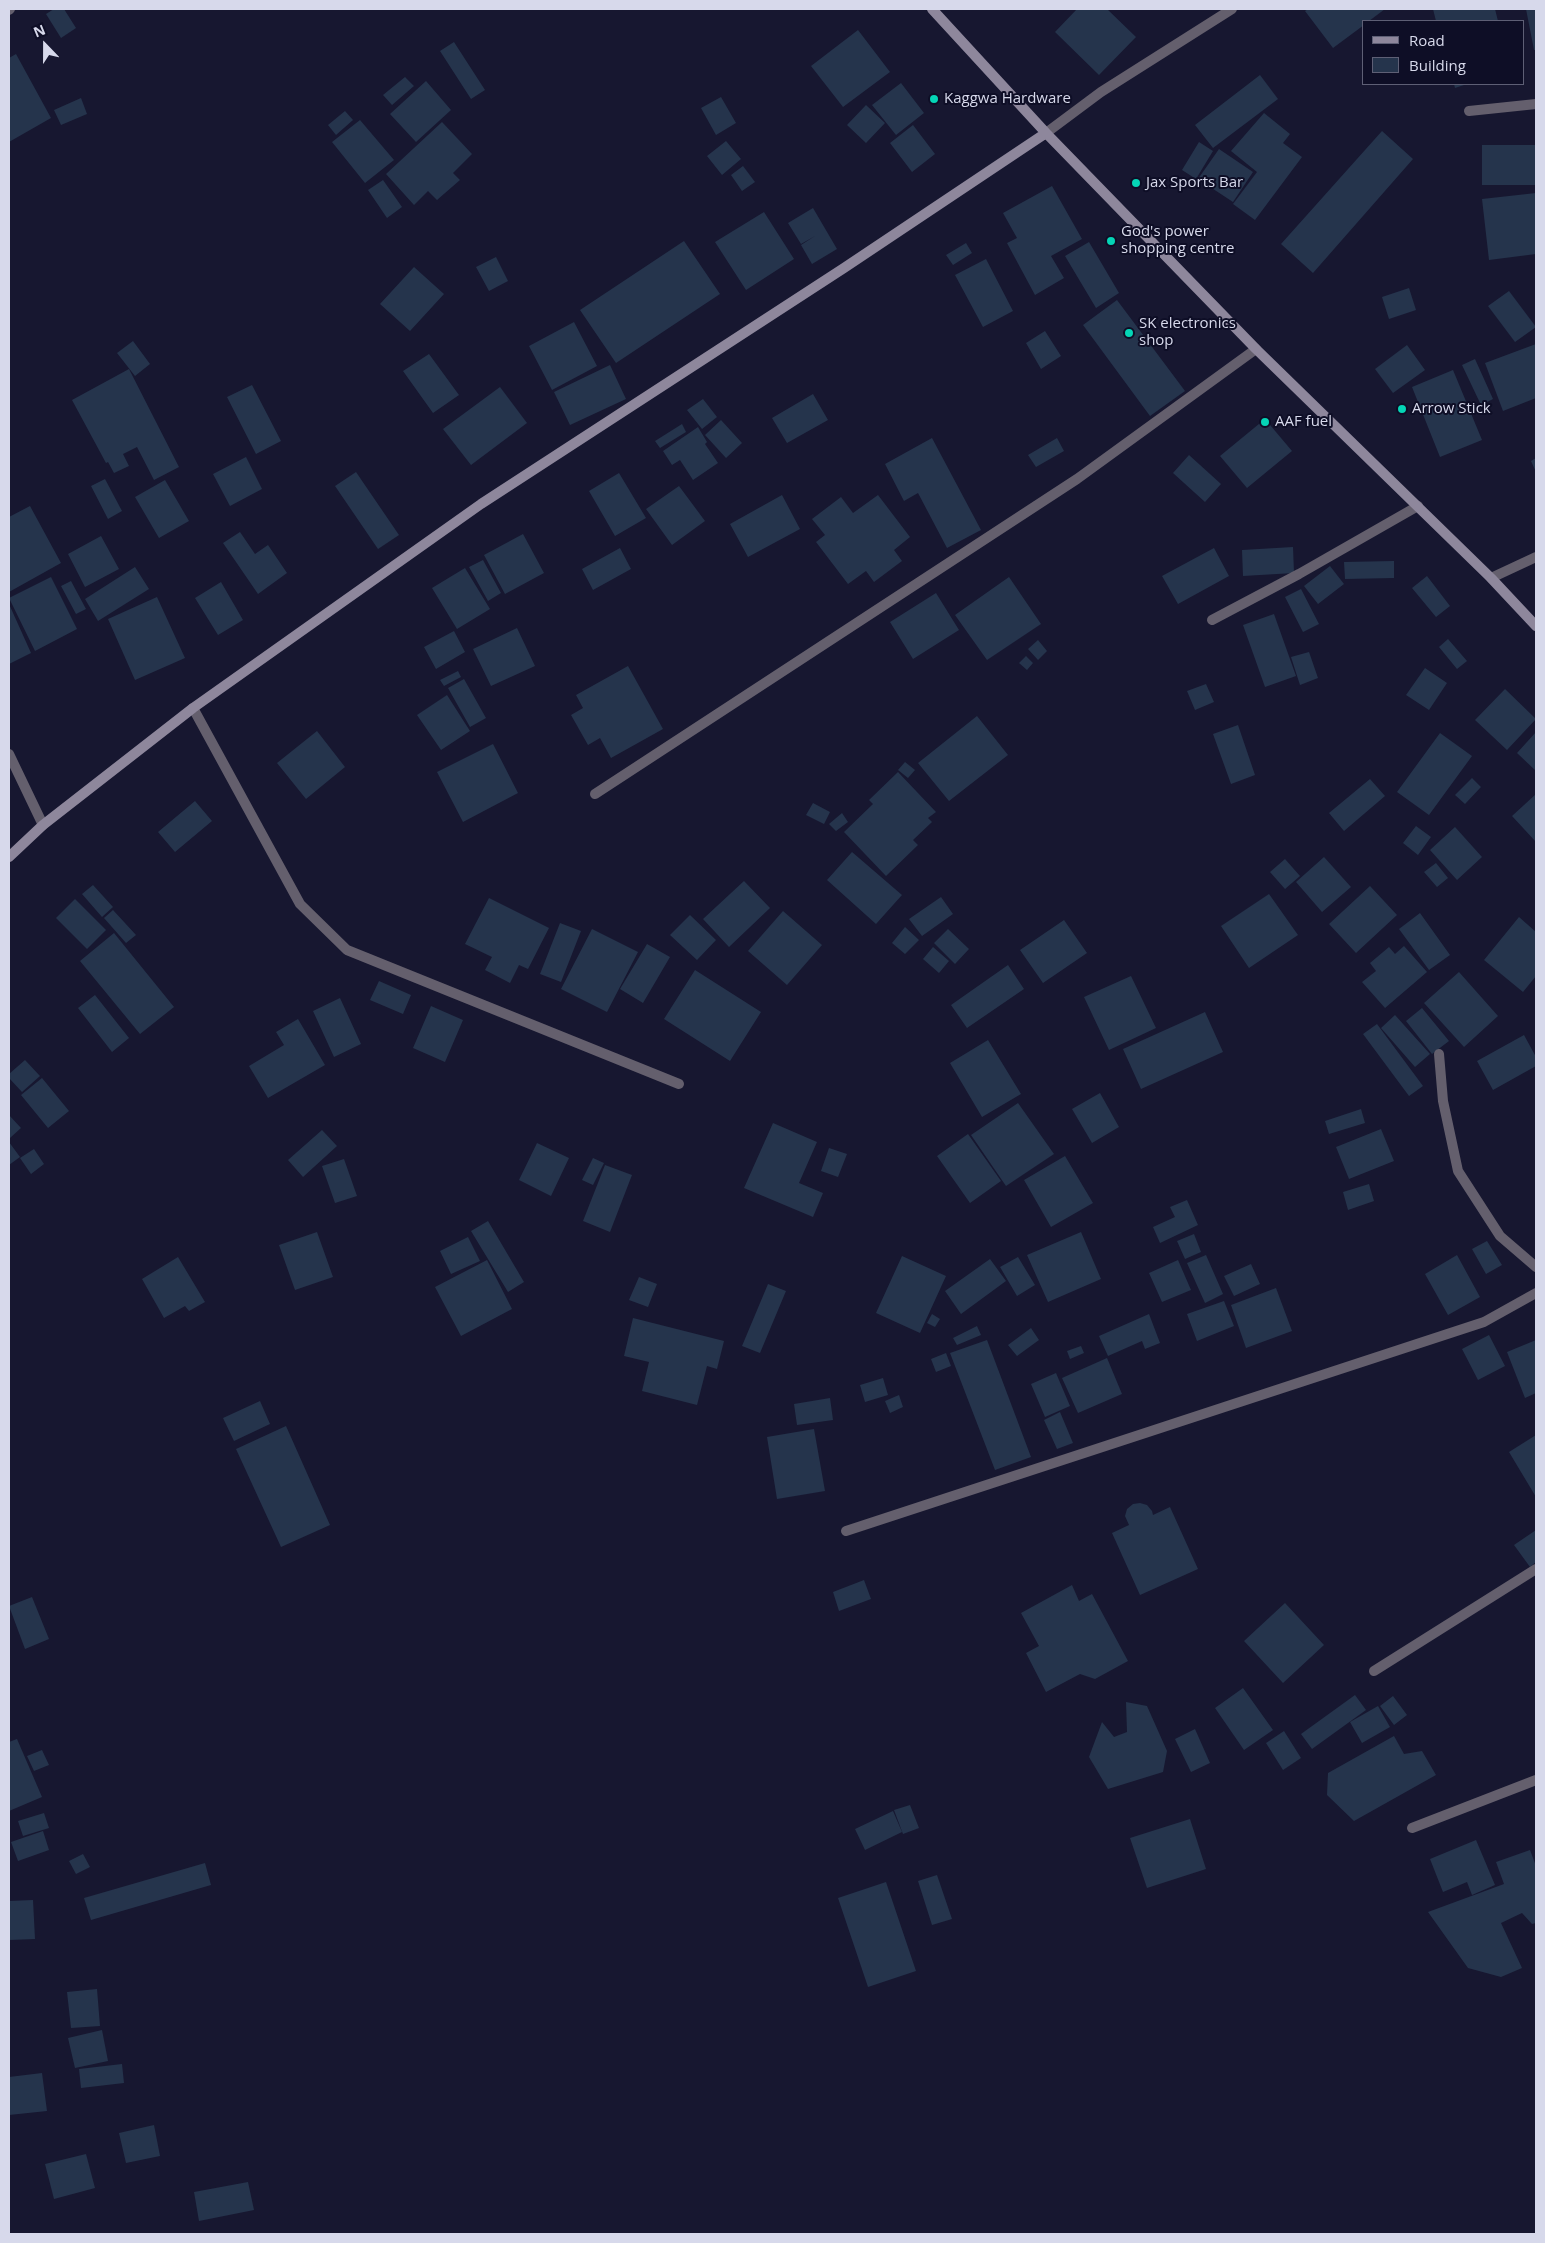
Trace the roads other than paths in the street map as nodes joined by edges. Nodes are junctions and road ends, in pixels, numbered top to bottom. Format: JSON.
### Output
{"nodes":[{"id":1,"x":932,"y":9,"type":"edge"},
{"id":2,"x":1232,"y":9,"type":"edge"},
{"id":3,"x":1536,"y":104,"type":"edge"},
{"id":4,"x":1469,"y":111,"type":"dead end"},
{"id":5,"x":1046,"y":133,"type":"junction"},
{"id":6,"x":1256,"y":349,"type":"junction"},
{"id":7,"x":1418,"y":506,"type":"junction"},
{"id":8,"x":1536,"y":556,"type":"edge"},
{"id":9,"x":1491,"y":578,"type":"junction"},
{"id":10,"x":1212,"y":620,"type":"dead end"},
{"id":11,"x":1536,"y":626,"type":"edge"},
{"id":12,"x":193,"y":708,"type":"junction"},
{"id":13,"x":9,"y":754,"type":"edge"},
{"id":14,"x":595,"y":794,"type":"dead end"},
{"id":15,"x":43,"y":825,"type":"junction"},
{"id":16,"x":9,"y":857,"type":"edge"},
{"id":17,"x":1439,"y":1054,"type":"dead end"},
{"id":18,"x":679,"y":1084,"type":"dead end"},
{"id":19,"x":1536,"y":1267,"type":"edge"},
{"id":20,"x":1536,"y":1293,"type":"edge"},
{"id":21,"x":846,"y":1531,"type":"dead end"},
{"id":22,"x":1536,"y":1569,"type":"edge"},
{"id":23,"x":1374,"y":1671,"type":"dead end"},
{"id":24,"x":1536,"y":1780,"type":"edge"},
{"id":25,"x":1412,"y":1828,"type":"dead end"}],
"edges":[{"from":1,"to":5,"type":"street"},
{"from":2,"to":5,"type":"street"},
{"from":3,"to":4,"type":"street"},
{"from":5,"to":6,"type":"street"},
{"from":5,"to":12,"type":"street"},
{"from":6,"to":7,"type":"street"},
{"from":6,"to":14,"type":"street"},
{"from":7,"to":9,"type":"street"},
{"from":7,"to":10,"type":"street"},
{"from":8,"to":9,"type":"street"},
{"from":9,"to":11,"type":"street"},
{"from":12,"to":15,"type":"street"},
{"from":12,"to":18,"type":"street"},
{"from":13,"to":15,"type":"street"},
{"from":15,"to":16,"type":"street"},
{"from":17,"to":19,"type":"street"},
{"from":20,"to":21,"type":"street"},
{"from":22,"to":23,"type":"street"},
{"from":24,"to":25,"type":"street"}]}
